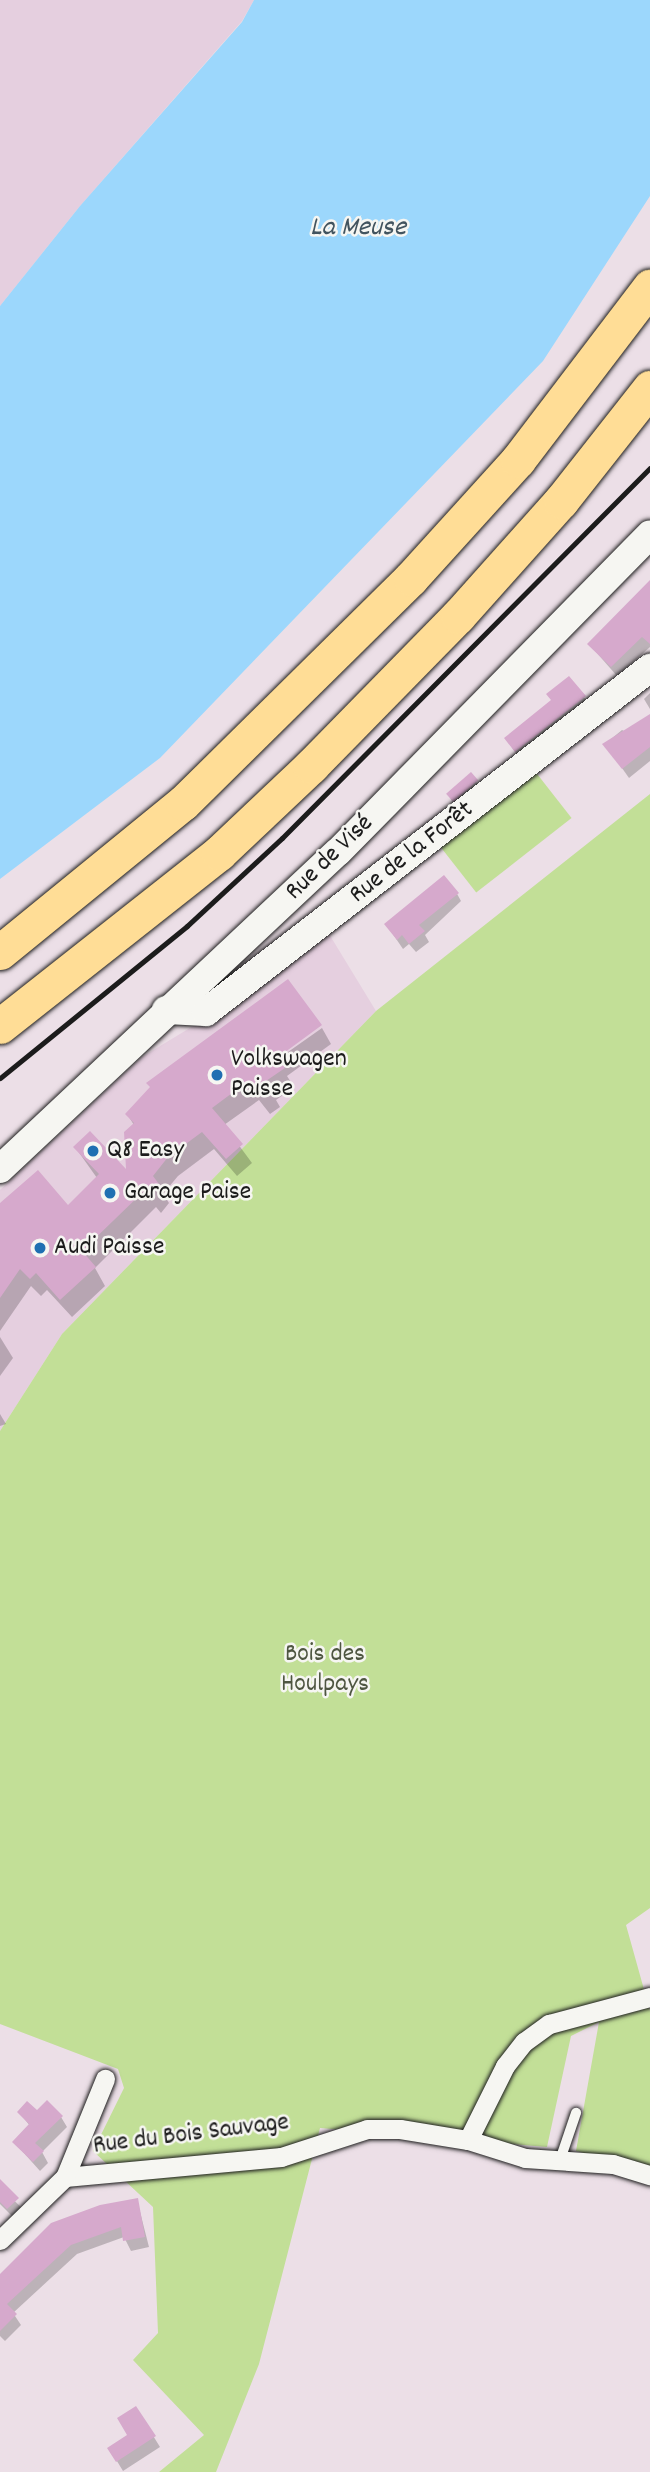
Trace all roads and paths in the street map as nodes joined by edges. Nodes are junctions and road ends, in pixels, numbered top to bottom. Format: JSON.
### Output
{"nodes":[{"id":1,"x":650,"y":286,"type":"edge"},
{"id":2,"x":650,"y":388,"type":"edge"},
{"id":3,"x":650,"y":535,"type":"edge"},
{"id":4,"x":650,"y":668,"type":"edge"},
{"id":5,"x":0,"y":952,"type":"edge"},
{"id":6,"x":166,"y":1010,"type":"junction"},
{"id":7,"x":0,"y":1026,"type":"edge"},
{"id":8,"x":0,"y":1169,"type":"edge"},
{"id":9,"x":650,"y":1997,"type":"edge"},
{"id":10,"x":105,"y":2079,"type":"dead end"},
{"id":11,"x":576,"y":2113,"type":"dead end"},
{"id":12,"x":468,"y":2140,"type":"junction"},
{"id":13,"x":560,"y":2160,"type":"junction"},
{"id":14,"x":650,"y":2175,"type":"edge"},
{"id":15,"x":65,"y":2177,"type":"junction"},
{"id":16,"x":0,"y":2240,"type":"edge"}],
"edges":[{"from":1,"to":5,"type":"highway"},
{"from":2,"to":7,"type":"highway"},
{"from":3,"to":6,"type":"main road","name":"Rue de Visé"},
{"from":4,"to":6,"type":"main road","name":"Rue de la Forêt"},
{"from":6,"to":8,"type":"main road","name":"Rue de Visé"},
{"from":9,"to":12,"type":"street"},
{"from":10,"to":15,"type":"street"},
{"from":11,"to":13,"type":"lane"},
{"from":12,"to":13,"type":"street","name":"Rue du Bois Sauvage"},
{"from":12,"to":15,"type":"street","name":"Rue du Bois Sauvage"},
{"from":13,"to":14,"type":"street","name":"Rue du Bois Sauvage"},
{"from":15,"to":16,"type":"street"}]}
